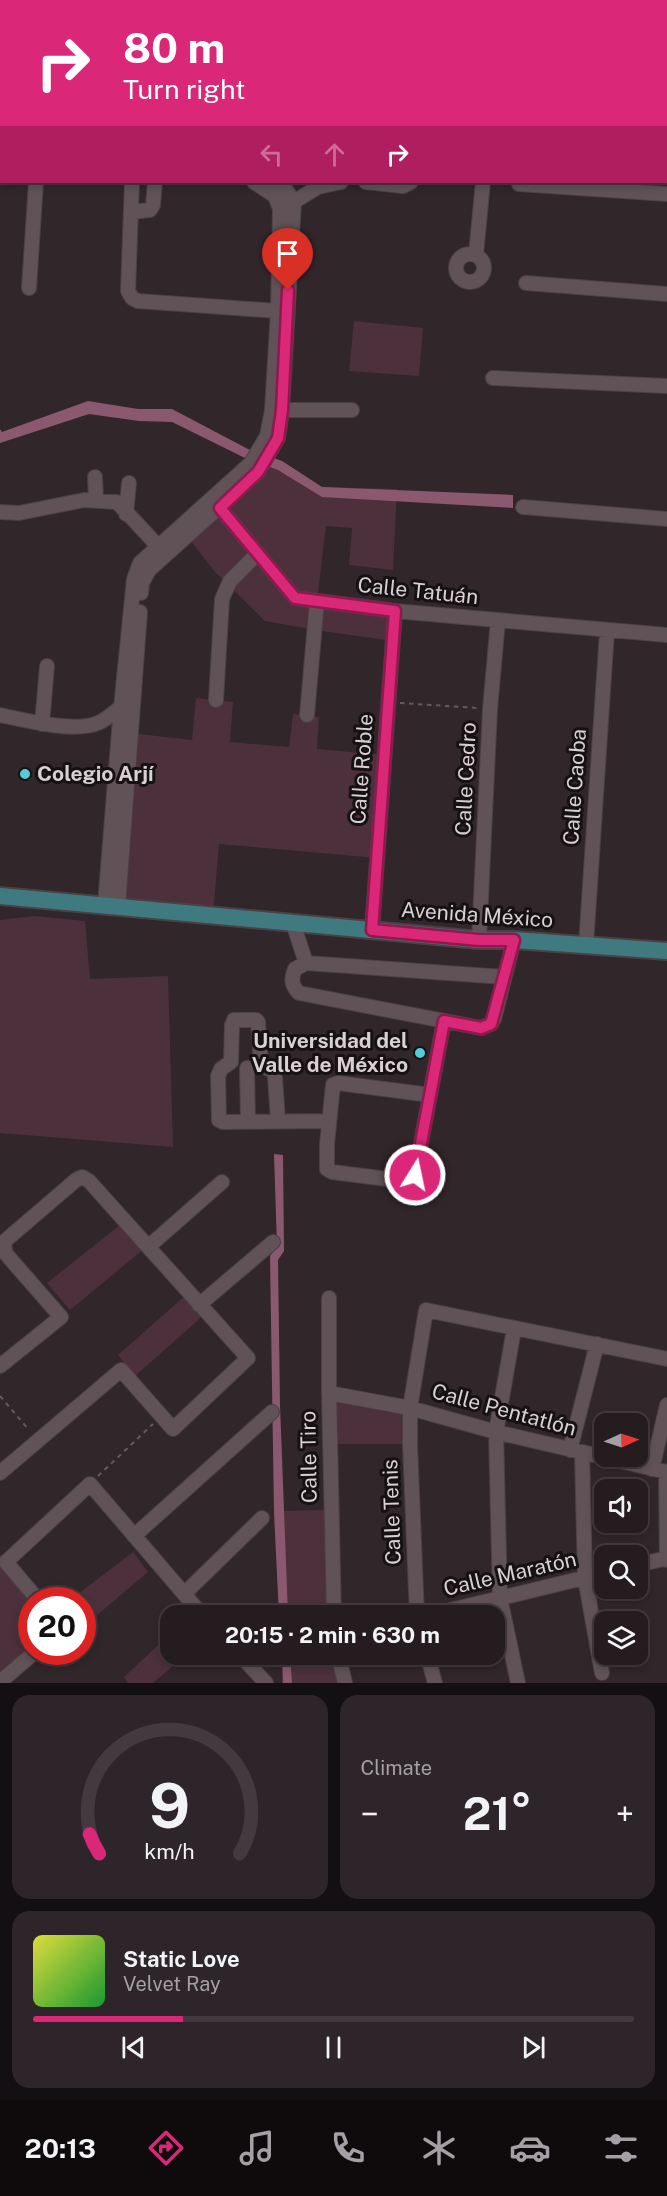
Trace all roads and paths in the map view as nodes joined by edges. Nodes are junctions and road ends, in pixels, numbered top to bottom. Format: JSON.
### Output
{"nodes":[{"id":1,"x":36,"y":183,"type":"edge"},
{"id":2,"x":132,"y":183,"type":"edge"},
{"id":3,"x":155,"y":183,"type":"edge"},
{"id":4,"x":261,"y":183,"type":"edge"},
{"id":5,"x":278,"y":183,"type":"edge"},
{"id":6,"x":337,"y":183,"type":"edge"},
{"id":7,"x":376,"y":183,"type":"edge"},
{"id":8,"x":409,"y":183,"type":"edge"},
{"id":9,"x":483,"y":183,"type":"edge"},
{"id":10,"x":519,"y":184,"type":"dead end"},
{"id":11,"x":667,"y":194,"type":"edge"},
{"id":12,"x":294,"y":202,"type":"junction"},
{"id":13,"x":280,"y":209,"type":"junction"},
{"id":14,"x":131,"y":212,"type":"junction"},
{"id":15,"x":476,"y":254,"type":"dead end"},
{"id":16,"x":526,"y":283,"type":"dead end"},
{"id":17,"x":29,"y":288,"type":"dead end"},
{"id":18,"x":667,"y":294,"type":"edge"},
{"id":19,"x":278,"y":311,"type":"junction"},
{"id":20,"x":493,"y":378,"type":"dead end"},
{"id":21,"x":667,"y":386,"type":"edge"},
{"id":22,"x":277,"y":410,"type":"junction"},
{"id":23,"x":352,"y":410,"type":"dead end"},
{"id":24,"x":95,"y":477,"type":"dead end"},
{"id":25,"x":129,"y":483,"type":"dead end"},
{"id":26,"x":96,"y":500,"type":"junction"},
{"id":27,"x":216,"y":503,"type":"junction"},
{"id":28,"x":523,"y":507,"type":"dead end"},
{"id":29,"x":0,"y":512,"type":"edge"},
{"id":30,"x":126,"y":514,"type":"junction"},
{"id":31,"x":667,"y":519,"type":"edge"},
{"id":32,"x":157,"y":546,"type":"junction"},
{"id":33,"x":258,"y":553,"type":"junction"},
{"id":34,"x":317,"y":602,"type":"junction"},
{"id":35,"x":395,"y":611,"type":"junction"},
{"id":36,"x":498,"y":620,"type":"junction"},
{"id":37,"x":607,"y":631,"type":"junction"},
{"id":38,"x":667,"y":635,"type":"edge"},
{"id":39,"x":47,"y":666,"type":"dead end"},
{"id":40,"x":216,"y":700,"type":"dead end"},
{"id":41,"x":388,"y":702,"type":"junction"},
{"id":42,"x":121,"y":707,"type":"junction"},
{"id":43,"x":490,"y":709,"type":"junction"},
{"id":44,"x":0,"y":715,"type":"edge"},
{"id":45,"x":307,"y":715,"type":"dead end"},
{"id":46,"x":42,"y":724,"type":"junction"},
{"id":47,"x":0,"y":896,"type":"edge"},
{"id":48,"x":111,"y":906,"type":"junction"},
{"id":49,"x":293,"y":923,"type":"junction"},
{"id":50,"x":372,"y":930,"type":"junction"},
{"id":51,"x":479,"y":940,"type":"junction"},
{"id":52,"x":514,"y":940,"type":"junction"},
{"id":53,"x":586,"y":945,"type":"junction"},
{"id":54,"x":667,"y":951,"type":"edge"},
{"id":55,"x":306,"y":963,"type":"junction"},
{"id":56,"x":504,"y":977,"type":"junction"},
{"id":57,"x":444,"y":1021,"type":"junction"},
{"id":58,"x":231,"y":1062,"type":"junction"},
{"id":59,"x":254,"y":1066,"type":"junction"},
{"id":60,"x":430,"y":1095,"type":"junction"},
{"id":61,"x":248,"y":1121,"type":"junction"},
{"id":62,"x":278,"y":1121,"type":"junction"},
{"id":63,"x":329,"y":1121,"type":"junction"},
{"id":64,"x":222,"y":1182,"type":"dead end"},
{"id":65,"x":273,"y":1242,"type":"dead end"},
{"id":66,"x":148,"y":1247,"type":"junction"},
{"id":67,"x":329,"y":1298,"type":"dead end"},
{"id":68,"x":200,"y":1305,"type":"junction"},
{"id":69,"x":514,"y":1329,"type":"junction"},
{"id":70,"x":597,"y":1344,"type":"junction"},
{"id":71,"x":667,"y":1359,"type":"edge"},
{"id":72,"x":0,"y":1366,"type":"edge"},
{"id":73,"x":329,"y":1393,"type":"junction"},
{"id":74,"x":0,"y":1396,"type":"edge"},
{"id":75,"x":667,"y":1405,"type":"edge"},
{"id":76,"x":410,"y":1408,"type":"junction"},
{"id":77,"x":272,"y":1413,"type":"dead end"},
{"id":78,"x":161,"y":1416,"type":"junction"},
{"id":79,"x":496,"y":1432,"type":"junction"},
{"id":80,"x":38,"y":1440,"type":"junction"},
{"id":81,"x":576,"y":1451,"type":"junction"},
{"id":82,"x":662,"y":1471,"type":"edge"},
{"id":83,"x":0,"y":1473,"type":"edge"},
{"id":84,"x":90,"y":1484,"type":"junction"},
{"id":85,"x":262,"y":1518,"type":"dead end"},
{"id":86,"x":134,"y":1536,"type":"junction"},
{"id":87,"x":667,"y":1559,"type":"edge"},
{"id":88,"x":648,"y":1563,"type":"edge"},
{"id":89,"x":594,"y":1576,"type":"edge"},
{"id":90,"x":585,"y":1578,"type":"junction"},
{"id":91,"x":27,"y":1587,"type":"edge"},
{"id":92,"x":184,"y":1594,"type":"junction"},
{"id":93,"x":500,"y":1598,"type":"junction"},
{"id":94,"x":194,"y":1605,"type":"edge"},
{"id":95,"x":334,"y":1605,"type":"edge"},
{"id":96,"x":417,"y":1605,"type":"edge"},
{"id":97,"x":471,"y":1605,"type":"edge"},
{"id":98,"x":19,"y":1665,"type":"edge"},
{"id":99,"x":250,"y":1665,"type":"edge"},
{"id":100,"x":341,"y":1665,"type":"edge"},
{"id":101,"x":430,"y":1665,"type":"edge"},
{"id":102,"x":602,"y":1673,"type":"dead end"},
{"id":103,"x":0,"y":1682,"type":"edge"},
{"id":104,"x":267,"y":1683,"type":"edge"},
{"id":105,"x":345,"y":1683,"type":"edge"},
{"id":106,"x":435,"y":1683,"type":"edge"},
{"id":107,"x":518,"y":1683,"type":"edge"}],
"edges":[{"from":1,"to":17,"type":"street"},
{"from":2,"to":14,"type":"street"},
{"from":3,"to":14,"type":"street"},
{"from":4,"to":13,"type":"street"},
{"from":5,"to":12,"type":"street"},
{"from":6,"to":12,"type":"street"},
{"from":7,"to":8,"type":"street"},
{"from":9,"to":15,"type":"street"},
{"from":10,"to":11,"type":"street"},
{"from":12,"to":13,"type":"street"},
{"from":12,"to":22,"type":"street"},
{"from":13,"to":19,"type":"street"},
{"from":14,"to":19,"type":"street"},
{"from":16,"to":18,"type":"street"},
{"from":19,"to":22,"type":"street"},
{"from":20,"to":21,"type":"street"},
{"from":22,"to":23,"type":"street"},
{"from":22,"to":27,"type":"street"},
{"from":24,"to":26,"type":"street"},
{"from":25,"to":30,"type":"street"},
{"from":26,"to":29,"type":"street"},
{"from":26,"to":30,"type":"street"},
{"from":27,"to":32,"type":"street"},
{"from":27,"to":33,"type":"street","name":"Calle Tatuán"},
{"from":27,"to":48,"type":"street"},
{"from":28,"to":31,"type":"street"},
{"from":30,"to":32,"type":"street"},
{"from":32,"to":42,"type":"street"},
{"from":33,"to":34,"type":"street","name":"Calle Tatuán"},
{"from":33,"to":40,"type":"street"},
{"from":34,"to":35,"type":"street","name":"Calle Tatuán"},
{"from":34,"to":45,"type":"street"},
{"from":35,"to":36,"type":"street","name":"Calle Tatuán"},
{"from":35,"to":41,"type":"street","name":"Calle Roble"},
{"from":36,"to":37,"type":"street","name":"Calle Tatuán"},
{"from":36,"to":43,"type":"street","name":"Calle Cedro"},
{"from":37,"to":38,"type":"street","name":"Calle Tatuán"},
{"from":37,"to":53,"type":"street","name":"Calle Caoba"},
{"from":39,"to":46,"type":"street"},
{"from":41,"to":43,"type":"path"},
{"from":41,"to":50,"type":"street","name":"Calle Roble"},
{"from":42,"to":46,"type":"street"},
{"from":42,"to":48,"type":"street"},
{"from":43,"to":51,"type":"street","name":"Calle Cedro"},
{"from":44,"to":46,"type":"street"},
{"from":47,"to":48,"type":"main road","name":"Avenida México"},
{"from":48,"to":49,"type":"main road","name":"Avenida México"},
{"from":49,"to":50,"type":"main road","name":"Avenida México"},
{"from":49,"to":55,"type":"street"},
{"from":50,"to":51,"type":"main road","name":"Avenida México"},
{"from":51,"to":52,"type":"main road","name":"Avenida México"},
{"from":52,"to":53,"type":"main road","name":"Avenida México"},
{"from":52,"to":56,"type":"street"},
{"from":53,"to":54,"type":"main road","name":"Avenida México"},
{"from":55,"to":56,"type":"street"},
{"from":55,"to":57,"type":"street"},
{"from":56,"to":57,"type":"street"},
{"from":57,"to":60,"type":"street"},
{"from":58,"to":59,"type":"street"},
{"from":58,"to":59,"type":"street"},
{"from":58,"to":61,"type":"street"},
{"from":59,"to":61,"type":"street"},
{"from":59,"to":62,"type":"street"},
{"from":60,"to":63,"type":"street"},
{"from":60,"to":63,"type":"street"},
{"from":61,"to":62,"type":"street"},
{"from":62,"to":63,"type":"street"},
{"from":64,"to":66,"type":"street"},
{"from":65,"to":68,"type":"street"},
{"from":66,"to":68,"type":"street"},
{"from":66,"to":72,"type":"street"},
{"from":67,"to":73,"type":"street","name":"Calle Tiro"},
{"from":68,"to":78,"type":"street"},
{"from":69,"to":70,"type":"street"},
{"from":69,"to":76,"type":"street","name":"Calle Tenis"},
{"from":69,"to":79,"type":"street"},
{"from":70,"to":71,"type":"street"},
{"from":70,"to":81,"type":"street"},
{"from":73,"to":76,"type":"street","name":"Calle Pentatlón"},
{"from":73,"to":95,"type":"street","name":"Calle Tiro"},
{"from":74,"to":80,"type":"path"},
{"from":75,"to":82,"type":"street"},
{"from":76,"to":79,"type":"street","name":"Calle Pentatlón"},
{"from":76,"to":96,"type":"street","name":"Calle Tenis"},
{"from":77,"to":86,"type":"street"},
{"from":78,"to":80,"type":"street"},
{"from":78,"to":84,"type":"path"},
{"from":79,"to":81,"type":"street","name":"Calle Pentatlón"},
{"from":79,"to":93,"type":"street"},
{"from":80,"to":83,"type":"street"},
{"from":81,"to":82,"type":"street","name":"Calle Pentatlón"},
{"from":81,"to":90,"type":"street"},
{"from":82,"to":87,"type":"street"},
{"from":84,"to":86,"type":"street"},
{"from":84,"to":91,"type":"street"},
{"from":85,"to":92,"type":"street"},
{"from":86,"to":92,"type":"street"},
{"from":87,"to":88,"type":"street"},
{"from":89,"to":90,"type":"street","name":"Calle Maratón"},
{"from":90,"to":93,"type":"street","name":"Calle Maratón"},
{"from":90,"to":102,"type":"street"},
{"from":92,"to":94,"type":"street"},
{"from":93,"to":97,"type":"street","name":"Calle Maratón"},
{"from":93,"to":107,"type":"street"},
{"from":98,"to":103,"type":"street"},
{"from":99,"to":104,"type":"street"},
{"from":100,"to":105,"type":"street"},
{"from":101,"to":106,"type":"street"}]}
